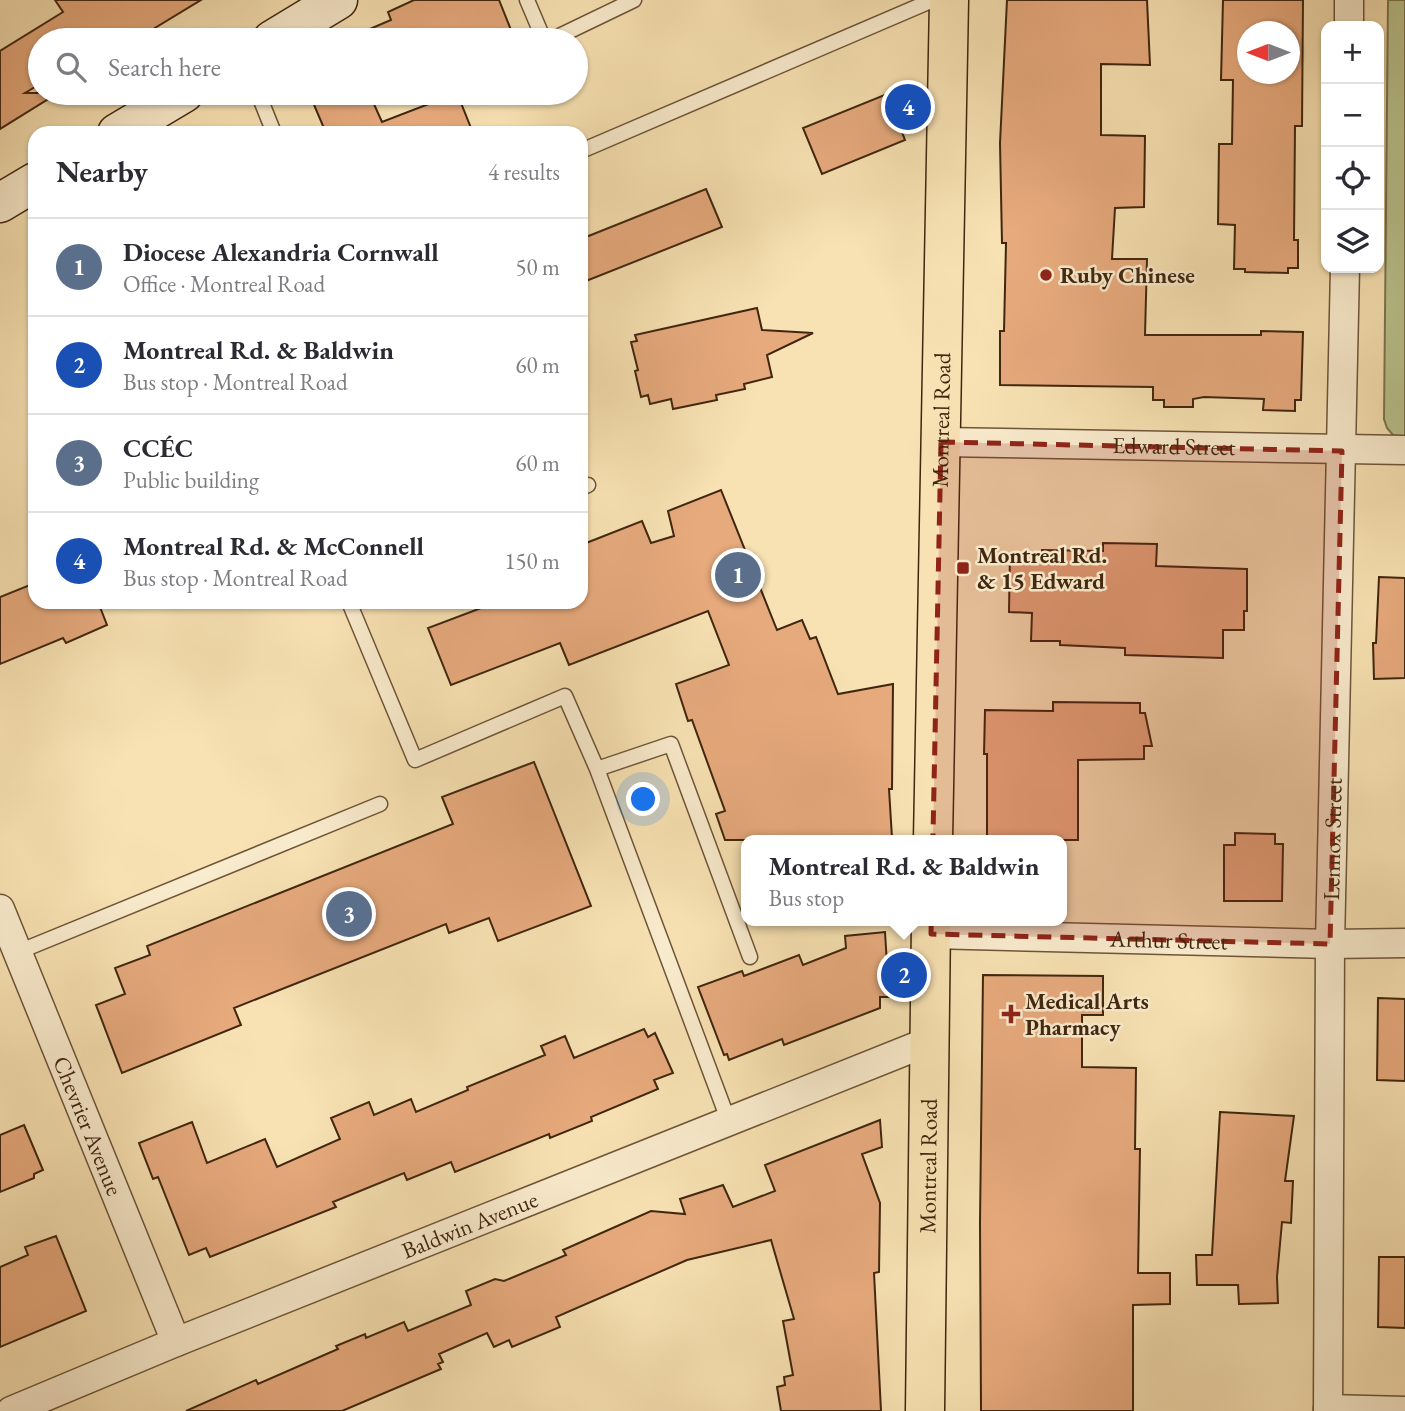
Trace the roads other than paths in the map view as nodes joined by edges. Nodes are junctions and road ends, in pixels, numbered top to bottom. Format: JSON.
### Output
{"nodes":[{"id":1,"x":338,"y":0,"type":"edge"},
{"id":2,"x":527,"y":0,"type":"edge"},
{"id":3,"x":634,"y":0,"type":"edge"},
{"id":4,"x":933,"y":0,"type":"edge"},
{"id":5,"x":949,"y":0,"type":"edge"},
{"id":6,"x":1349,"y":0,"type":"edge"},
{"id":7,"x":290,"y":21,"type":"edge"},
{"id":8,"x":1349,"y":21,"type":"edge"},
{"id":9,"x":539,"y":28,"type":"edge"},
{"id":10,"x":576,"y":28,"type":"edge"},
{"id":11,"x":164,"y":105,"type":"edge"},
{"id":12,"x":263,"y":105,"type":"edge"},
{"id":13,"x":129,"y":126,"type":"edge"},
{"id":14,"x":271,"y":126,"type":"edge"},
{"id":15,"x":588,"y":148,"type":"edge"},
{"id":16,"x":28,"y":186,"type":"edge"},
{"id":17,"x":0,"y":203,"type":"edge"},
{"id":18,"x":1345,"y":273,"type":"edge"},
{"id":19,"x":941,"y":442,"type":"junction"},
{"id":20,"x":1405,"y":450,"type":"edge"},
{"id":21,"x":1342,"y":451,"type":"junction"},
{"id":22,"x":352,"y":609,"type":"edge"},
{"id":23,"x":597,"y":769,"type":"junction"},
{"id":24,"x":380,"y":804,"type":"dead end"},
{"id":25,"x":933,"y":835,"type":"edge"},
{"id":26,"x":0,"y":909,"type":"edge"},
{"id":27,"x":931,"y":927,"type":"edge"},
{"id":28,"x":1405,"y":943,"type":"edge"},
{"id":29,"x":1330,"y":944,"type":"junction"},
{"id":30,"x":18,"y":952,"type":"junction"},
{"id":31,"x":750,"y":957,"type":"dead end"},
{"id":32,"x":930,"y":1041,"type":"junction"},
{"id":33,"x":729,"y":1122,"type":"junction"},
{"id":34,"x":176,"y":1342,"type":"junction"},
{"id":35,"x":1328,"y":1410,"type":"edge"},
{"id":36,"x":11,"y":1411,"type":"edge"},
{"id":37,"x":925,"y":1411,"type":"edge"},
{"id":38,"x":1405,"y":1411,"type":"edge"}],
"edges":[{"from":1,"to":7,"type":"main road"},
{"from":2,"to":9,"type":"lane"},
{"from":3,"to":10,"type":"lane"},
{"from":4,"to":15,"type":"lane"},
{"from":5,"to":19,"type":"main road","name":"Montreal Road"},
{"from":6,"to":8,"type":"street"},
{"from":11,"to":13,"type":"main road"},
{"from":12,"to":14,"type":"lane"},
{"from":16,"to":17,"type":"main road"},
{"from":18,"to":21,"type":"street","name":"Lennox Street"},
{"from":19,"to":21,"type":"street","name":"Edward Street"},
{"from":19,"to":25,"type":"main road","name":"Montreal Road"},
{"from":20,"to":21,"type":"street","name":"Edward Street"},
{"from":21,"to":29,"type":"street","name":"Lennox Street"},
{"from":22,"to":23,"type":"lane"},
{"from":23,"to":31,"type":"lane"},
{"from":23,"to":33,"type":"lane"},
{"from":24,"to":30,"type":"lane"},
{"from":26,"to":30,"type":"street","name":"Chevrier Avenue"},
{"from":27,"to":29,"type":"street","name":"Arthur Street"},
{"from":27,"to":32,"type":"main road","name":"Montreal Road"},
{"from":28,"to":29,"type":"street","name":"Arthur Street"},
{"from":29,"to":35,"type":"street","name":"Lennox Street"},
{"from":30,"to":34,"type":"street","name":"Chevrier Avenue"},
{"from":32,"to":33,"type":"street","name":"Baldwin Avenue"},
{"from":32,"to":37,"type":"main road","name":"Montreal Road"},
{"from":33,"to":34,"type":"street","name":"Baldwin Avenue"},
{"from":34,"to":36,"type":"street","name":"Baldwin Avenue"},
{"from":35,"to":38,"type":"street"}]}
